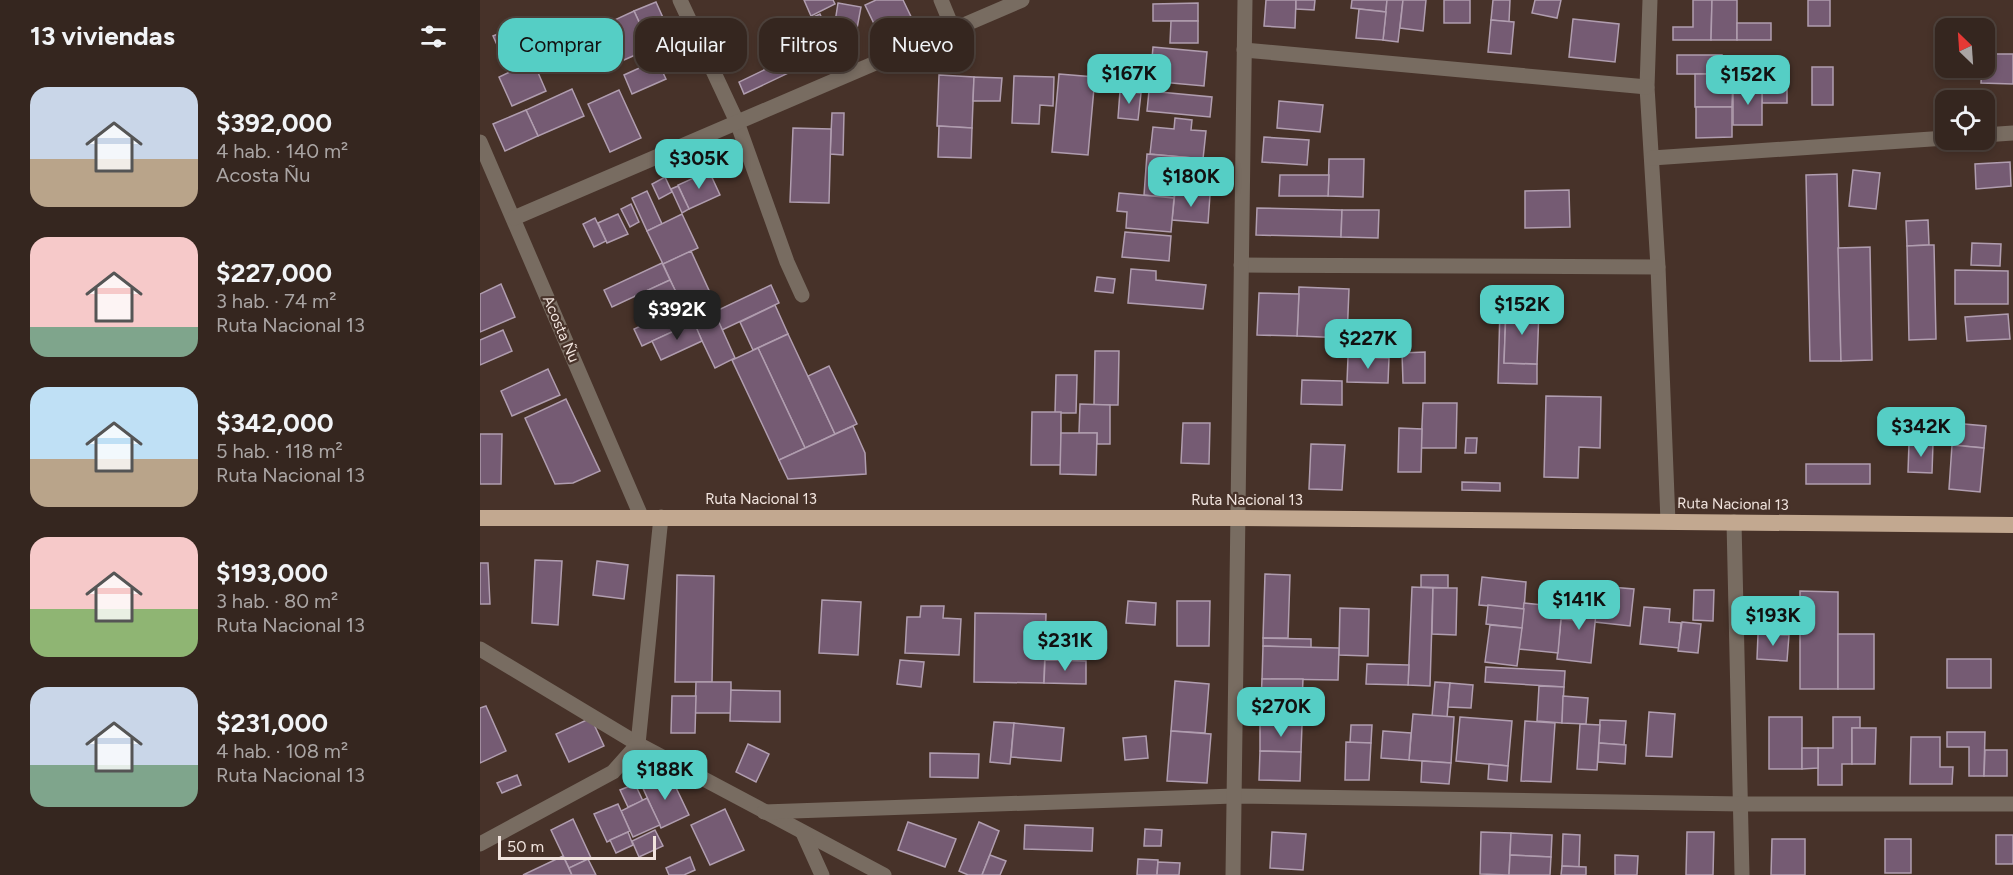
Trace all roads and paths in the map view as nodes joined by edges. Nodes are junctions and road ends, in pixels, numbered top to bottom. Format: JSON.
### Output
{"nodes":[{"id":1,"x":680,"y":0,"type":"edge"},
{"id":2,"x":941,"y":0,"type":"edge"},
{"id":3,"x":1022,"y":0,"type":"edge"},
{"id":4,"x":1245,"y":0,"type":"edge"},
{"id":5,"x":1650,"y":0,"type":"edge"},
{"id":6,"x":948,"y":18,"type":"edge"},
{"id":7,"x":974,"y":20,"type":"edge"},
{"id":8,"x":1244,"y":50,"type":"junction"},
{"id":9,"x":870,"y":65,"type":"edge"},
{"id":10,"x":1647,"y":87,"type":"junction"},
{"id":11,"x":737,"y":122,"type":"junction"},
{"id":12,"x":2013,"y":134,"type":"edge"},
{"id":13,"x":1995,"y":135,"type":"edge"},
{"id":14,"x":1935,"y":139,"type":"edge"},
{"id":15,"x":480,"y":142,"type":"edge"},
{"id":16,"x":1652,"y":158,"type":"junction"},
{"id":17,"x":514,"y":219,"type":"junction"},
{"id":18,"x":1241,"y":265,"type":"junction"},
{"id":19,"x":1658,"y":267,"type":"junction"},
{"id":20,"x":802,"y":295,"type":"dead end"},
{"id":21,"x":641,"y":516,"type":"junction"},
{"id":22,"x":661,"y":517,"type":"junction"},
{"id":23,"x":480,"y":518,"type":"edge"},
{"id":24,"x":1239,"y":518,"type":"junction"},
{"id":25,"x":1668,"y":522,"type":"junction"},
{"id":26,"x":1734,"y":522,"type":"junction"},
{"id":27,"x":2013,"y":525,"type":"edge"},
{"id":28,"x":480,"y":648,"type":"edge"},
{"id":29,"x":639,"y":744,"type":"junction"},
{"id":30,"x":1234,"y":796,"type":"junction"},
{"id":31,"x":1742,"y":804,"type":"junction"},
{"id":32,"x":2013,"y":804,"type":"edge"},
{"id":33,"x":764,"y":812,"type":"junction"},
{"id":34,"x":803,"y":833,"type":"junction"},
{"id":35,"x":480,"y":844,"type":"edge"},
{"id":36,"x":822,"y":875,"type":"edge"},
{"id":37,"x":884,"y":875,"type":"edge"},
{"id":38,"x":1233,"y":875,"type":"edge"},
{"id":39,"x":1742,"y":875,"type":"edge"}],
"edges":[{"from":1,"to":11,"type":"street"},
{"from":2,"to":6,"type":"street"},
{"from":3,"to":7,"type":"street"},
{"from":4,"to":8,"type":"street"},
{"from":5,"to":10,"type":"street"},
{"from":8,"to":10,"type":"street"},
{"from":8,"to":18,"type":"street"},
{"from":9,"to":11,"type":"street"},
{"from":10,"to":16,"type":"street"},
{"from":11,"to":17,"type":"street"},
{"from":11,"to":20,"type":"street"},
{"from":12,"to":13,"type":"street"},
{"from":14,"to":16,"type":"street"},
{"from":15,"to":17,"type":"street","name":"Acosta Ñu"},
{"from":16,"to":19,"type":"street"},
{"from":17,"to":21,"type":"street","name":"Acosta Ñu"},
{"from":18,"to":19,"type":"street"},
{"from":18,"to":24,"type":"street"},
{"from":19,"to":25,"type":"street"},
{"from":21,"to":22,"type":"highway","name":"Ruta Nacional 13"},
{"from":21,"to":23,"type":"highway","name":"Ruta Nacional 13"},
{"from":22,"to":24,"type":"highway","name":"Ruta Nacional 13"},
{"from":22,"to":29,"type":"street"},
{"from":24,"to":25,"type":"highway","name":"Ruta Nacional 13"},
{"from":24,"to":30,"type":"street"},
{"from":25,"to":26,"type":"highway","name":"Ruta Nacional 13"},
{"from":26,"to":27,"type":"highway","name":"Ruta Nacional 13"},
{"from":26,"to":31,"type":"street"},
{"from":28,"to":29,"type":"street"},
{"from":29,"to":33,"type":"street"},
{"from":29,"to":35,"type":"street"},
{"from":30,"to":31,"type":"street"},
{"from":30,"to":33,"type":"street"},
{"from":30,"to":38,"type":"street"},
{"from":31,"to":32,"type":"street"},
{"from":31,"to":39,"type":"street"},
{"from":33,"to":34,"type":"street"},
{"from":34,"to":36,"type":"street"},
{"from":34,"to":37,"type":"street"}]}
